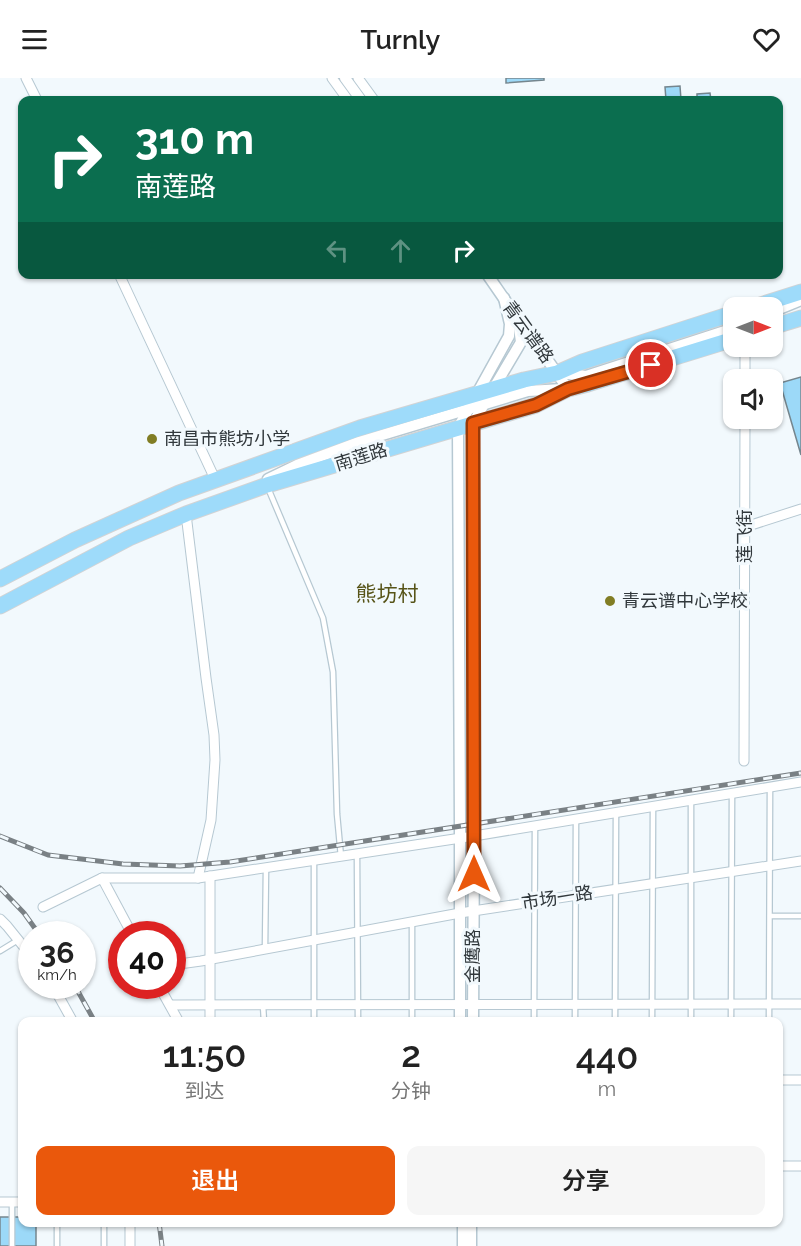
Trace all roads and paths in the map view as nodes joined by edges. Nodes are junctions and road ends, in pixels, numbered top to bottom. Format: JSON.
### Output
{"nodes":[{"id":1,"x":27,"y":78,"type":"edge"},
{"id":2,"x":332,"y":78,"type":"edge"},
{"id":3,"x":345,"y":78,"type":"edge"},
{"id":4,"x":358,"y":78,"type":"edge"},
{"id":5,"x":35,"y":96,"type":"edge"},
{"id":6,"x":345,"y":96,"type":"edge"},
{"id":7,"x":358,"y":96,"type":"edge"},
{"id":8,"x":371,"y":96,"type":"edge"},
{"id":9,"x":121,"y":279,"type":"edge"},
{"id":10,"x":491,"y":279,"type":"edge"},
{"id":11,"x":801,"y":292,"type":"edge"},
{"id":12,"x":504,"y":298,"type":"junction"},
{"id":13,"x":783,"y":298,"type":"edge"},
{"id":14,"x":801,"y":300,"type":"edge"},
{"id":15,"x":783,"y":307,"type":"edge"},
{"id":16,"x":723,"y":317,"type":"edge"},
{"id":17,"x":801,"y":318,"type":"edge"},
{"id":18,"x":518,"y":319,"type":"junction"},
{"id":19,"x":783,"y":324,"type":"edge"},
{"id":20,"x":723,"y":332,"type":"edge"},
{"id":21,"x":723,"y":342,"type":"edge"},
{"id":22,"x":557,"y":373,"type":"junction"},
{"id":23,"x":494,"y":389,"type":"junction"},
{"id":24,"x":568,"y":389,"type":"junction"},
{"id":25,"x":482,"y":398,"type":"junction"},
{"id":26,"x":470,"y":408,"type":"junction"},
{"id":27,"x":466,"y":426,"type":"junction"},
{"id":28,"x":745,"y":429,"type":"edge"},
{"id":29,"x":215,"y":479,"type":"junction"},
{"id":30,"x":267,"y":485,"type":"junction"},
{"id":31,"x":220,"y":501,"type":"junction"},
{"id":32,"x":801,"y":509,"type":"edge"},
{"id":33,"x":186,"y":514,"type":"junction"},
{"id":34,"x":744,"y":527,"type":"junction"},
{"id":35,"x":0,"y":579,"type":"edge"},
{"id":36,"x":0,"y":606,"type":"edge"},
{"id":37,"x":744,"y":761,"type":"dead end"},
{"id":38,"x":801,"y":782,"type":"edge"},
{"id":39,"x":770,"y":788,"type":"junction"},
{"id":40,"x":732,"y":794,"type":"junction"},
{"id":41,"x":691,"y":801,"type":"junction"},
{"id":42,"x":653,"y":807,"type":"junction"},
{"id":43,"x":616,"y":813,"type":"junction"},
{"id":44,"x":576,"y":819,"type":"junction"},
{"id":45,"x":535,"y":826,"type":"junction"},
{"id":46,"x":474,"y":836,"type":"junction"},
{"id":47,"x":460,"y":838,"type":"junction"},
{"id":48,"x":357,"y":854,"type":"junction"},
{"id":49,"x":341,"y":857,"type":"junction"},
{"id":50,"x":314,"y":861,"type":"junction"},
{"id":51,"x":801,"y":861,"type":"edge"},
{"id":52,"x":770,"y":866,"type":"junction"},
{"id":53,"x":266,"y":868,"type":"junction"},
{"id":54,"x":732,"y":872,"type":"junction"},
{"id":55,"x":210,"y":876,"type":"junction"},
{"id":56,"x":102,"y":878,"type":"junction"},
{"id":57,"x":198,"y":878,"type":"junction"},
{"id":58,"x":691,"y":878,"type":"junction"},
{"id":59,"x":652,"y":884,"type":"junction"},
{"id":60,"x":615,"y":890,"type":"junction"},
{"id":61,"x":576,"y":896,"type":"junction"},
{"id":62,"x":535,"y":902,"type":"junction"},
{"id":63,"x":43,"y":908,"type":"dead end"},
{"id":64,"x":474,"y":911,"type":"junction"},
{"id":65,"x":460,"y":913,"type":"junction"},
{"id":66,"x":770,"y":916,"type":"junction"},
{"id":67,"x":801,"y":916,"type":"edge"},
{"id":68,"x":0,"y":919,"type":"edge"},
{"id":69,"x":125,"y":921,"type":"edge"},
{"id":70,"x":412,"y":922,"type":"junction"},
{"id":71,"x":357,"y":932,"type":"junction"},
{"id":72,"x":18,"y":939,"type":"joint"},
{"id":73,"x":314,"y":940,"type":"junction"},
{"id":74,"x":265,"y":949,"type":"junction"},
{"id":75,"x":0,"y":951,"type":"edge"},
{"id":76,"x":210,"y":960,"type":"junction"},
{"id":77,"x":186,"y":963,"type":"edge"},
{"id":78,"x":60,"y":999,"type":"edge"},
{"id":79,"x":167,"y":999,"type":"edge"},
{"id":80,"x":769,"y":1004,"type":"junction"},
{"id":81,"x":801,"y":1004,"type":"edge"},
{"id":82,"x":170,"y":1005,"type":"junction"},
{"id":83,"x":210,"y":1005,"type":"junction"},
{"id":84,"x":264,"y":1005,"type":"junction"},
{"id":85,"x":314,"y":1005,"type":"junction"},
{"id":86,"x":358,"y":1005,"type":"junction"},
{"id":87,"x":412,"y":1005,"type":"junction"},
{"id":88,"x":459,"y":1005,"type":"junction"},
{"id":89,"x":473,"y":1005,"type":"junction"},
{"id":90,"x":534,"y":1005,"type":"junction"},
{"id":91,"x":575,"y":1005,"type":"junction"},
{"id":92,"x":615,"y":1005,"type":"junction"},
{"id":93,"x":652,"y":1005,"type":"junction"},
{"id":94,"x":691,"y":1005,"type":"junction"},
{"id":95,"x":731,"y":1005,"type":"junction"},
{"id":96,"x":70,"y":1017,"type":"edge"},
{"id":97,"x":176,"y":1017,"type":"edge"},
{"id":98,"x":210,"y":1017,"type":"edge"},
{"id":99,"x":264,"y":1017,"type":"edge"},
{"id":100,"x":314,"y":1017,"type":"edge"},
{"id":101,"x":358,"y":1017,"type":"edge"},
{"id":102,"x":412,"y":1017,"type":"edge"},
{"id":103,"x":460,"y":1017,"type":"edge"},
{"id":104,"x":473,"y":1017,"type":"edge"},
{"id":105,"x":534,"y":1017,"type":"edge"},
{"id":106,"x":575,"y":1017,"type":"edge"},
{"id":107,"x":615,"y":1017,"type":"edge"},
{"id":108,"x":652,"y":1017,"type":"edge"},
{"id":109,"x":691,"y":1017,"type":"edge"},
{"id":110,"x":731,"y":1017,"type":"edge"},
{"id":111,"x":769,"y":1017,"type":"edge"},
{"id":112,"x":783,"y":1080,"type":"edge"},
{"id":113,"x":801,"y":1080,"type":"edge"},
{"id":114,"x":783,"y":1166,"type":"edge"},
{"id":115,"x":801,"y":1166,"type":"edge"},
{"id":116,"x":0,"y":1202,"type":"edge"},
{"id":117,"x":12,"y":1202,"type":"junction"},
{"id":118,"x":18,"y":1202,"type":"edge"},
{"id":119,"x":57,"y":1227,"type":"edge"},
{"id":120,"x":105,"y":1227,"type":"edge"},
{"id":121,"x":130,"y":1227,"type":"edge"},
{"id":122,"x":463,"y":1227,"type":"edge"},
{"id":123,"x":471,"y":1227,"type":"edge"},
{"id":124,"x":12,"y":1246,"type":"edge"},
{"id":125,"x":57,"y":1246,"type":"edge"},
{"id":126,"x":104,"y":1246,"type":"edge"},
{"id":127,"x":130,"y":1246,"type":"edge"},
{"id":128,"x":463,"y":1246,"type":"edge"},
{"id":129,"x":471,"y":1246,"type":"edge"}],
"edges":[{"from":1,"to":5,"type":"street"},
{"from":2,"to":6,"type":"street"},
{"from":3,"to":7,"type":"street"},
{"from":4,"to":8,"type":"street"},
{"from":9,"to":29,"type":"street"},
{"from":10,"to":12,"type":"street","name":"青云谱路"},
{"from":11,"to":13,"type":"highway"},
{"from":12,"to":18,"type":"street","name":"青云谱路"},
{"from":12,"to":25,"type":"street"},
{"from":14,"to":15,"type":"street"},
{"from":16,"to":22,"type":"highway","name":"南莲路"},
{"from":17,"to":19,"type":"highway"},
{"from":18,"to":22,"type":"street","name":"青云谱路"},
{"from":18,"to":23,"type":"street"},
{"from":20,"to":22,"type":"street"},
{"from":21,"to":24,"type":"highway","name":"南莲路"},
{"from":22,"to":23,"type":"highway","name":"南莲路"},
{"from":22,"to":24,"type":"street","name":"青云谱路"},
{"from":23,"to":25,"type":"highway","name":"南莲路"},
{"from":24,"to":25,"type":"street"},
{"from":24,"to":27,"type":"highway","name":"南莲路"},
{"from":25,"to":26,"type":"street"},
{"from":25,"to":27,"type":"street"},
{"from":25,"to":29,"type":"highway","name":"南莲路"},
{"from":26,"to":27,"type":"street"},
{"from":26,"to":31,"type":"street"},
{"from":27,"to":30,"type":"highway","name":"南莲路"},
{"from":27,"to":46,"type":"street","name":"金鹰路"},
{"from":27,"to":47,"type":"street","name":"金鹰路"},
{"from":28,"to":34,"type":"street","name":"莲飞街"},
{"from":29,"to":35,"type":"highway","name":"南莲路"},
{"from":30,"to":31,"type":"highway","name":"南莲路"},
{"from":30,"to":49,"type":"lane"},
{"from":31,"to":33,"type":"highway","name":"南莲路"},
{"from":32,"to":34,"type":"street"},
{"from":33,"to":36,"type":"highway","name":"南莲路"},
{"from":33,"to":57,"type":"street"},
{"from":34,"to":37,"type":"street","name":"莲飞街"},
{"from":38,"to":39,"type":"street"},
{"from":39,"to":40,"type":"street"},
{"from":39,"to":52,"type":"lane"},
{"from":40,"to":41,"type":"street"},
{"from":40,"to":54,"type":"lane"},
{"from":41,"to":42,"type":"street"},
{"from":41,"to":58,"type":"lane"},
{"from":42,"to":43,"type":"street"},
{"from":42,"to":59,"type":"lane"},
{"from":43,"to":44,"type":"street"},
{"from":43,"to":60,"type":"lane"},
{"from":44,"to":45,"type":"street"},
{"from":44,"to":61,"type":"lane"},
{"from":45,"to":46,"type":"street"},
{"from":45,"to":62,"type":"lane"},
{"from":46,"to":47,"type":"street"},
{"from":46,"to":64,"type":"street","name":"金鹰路"},
{"from":47,"to":48,"type":"street"},
{"from":47,"to":65,"type":"street","name":"金鹰路"},
{"from":48,"to":49,"type":"street"},
{"from":48,"to":71,"type":"lane"},
{"from":49,"to":50,"type":"street"},
{"from":50,"to":53,"type":"street"},
{"from":50,"to":73,"type":"lane"},
{"from":51,"to":52,"type":"street","name":"市场一路"},
{"from":52,"to":54,"type":"street","name":"市场一路"},
{"from":52,"to":66,"type":"lane"},
{"from":53,"to":55,"type":"street"},
{"from":53,"to":74,"type":"lane"},
{"from":54,"to":58,"type":"street","name":"市场一路"},
{"from":54,"to":95,"type":"lane"},
{"from":55,"to":57,"type":"street"},
{"from":55,"to":76,"type":"street"},
{"from":56,"to":57,"type":"street"},
{"from":56,"to":63,"type":"street"},
{"from":56,"to":69,"type":"street"},
{"from":58,"to":59,"type":"street","name":"市场一路"},
{"from":58,"to":94,"type":"lane"},
{"from":59,"to":60,"type":"street","name":"市场一路"},
{"from":59,"to":93,"type":"lane"},
{"from":60,"to":61,"type":"street","name":"市场一路"},
{"from":60,"to":92,"type":"lane"},
{"from":61,"to":62,"type":"street","name":"市场一路"},
{"from":61,"to":91,"type":"lane"},
{"from":62,"to":64,"type":"street","name":"市场一路"},
{"from":62,"to":90,"type":"lane"},
{"from":64,"to":65,"type":"street","name":"市场一路"},
{"from":64,"to":89,"type":"street","name":"金鹰路"},
{"from":65,"to":70,"type":"street","name":"市场一路"},
{"from":65,"to":88,"type":"street","name":"金鹰路"},
{"from":66,"to":67,"type":"lane"},
{"from":66,"to":80,"type":"lane"},
{"from":68,"to":72,"type":"street"},
{"from":70,"to":71,"type":"street","name":"市场一路"},
{"from":70,"to":87,"type":"lane"},
{"from":71,"to":73,"type":"street","name":"市场一路"},
{"from":71,"to":86,"type":"lane"},
{"from":72,"to":75,"type":"lane"},
{"from":73,"to":74,"type":"street","name":"市场一路"},
{"from":73,"to":85,"type":"lane"},
{"from":74,"to":76,"type":"street","name":"市场一路"},
{"from":76,"to":77,"type":"street","name":"市场一路"},
{"from":76,"to":83,"type":"street"},
{"from":78,"to":96,"type":"street"},
{"from":79,"to":82,"type":"street"},
{"from":80,"to":81,"type":"street"},
{"from":80,"to":95,"type":"street"},
{"from":80,"to":111,"type":"lane"},
{"from":82,"to":83,"type":"street"},
{"from":82,"to":97,"type":"street"},
{"from":83,"to":84,"type":"street"},
{"from":83,"to":98,"type":"street"},
{"from":84,"to":85,"type":"street"},
{"from":84,"to":99,"type":"lane"},
{"from":85,"to":86,"type":"street"},
{"from":85,"to":100,"type":"lane"},
{"from":86,"to":87,"type":"street"},
{"from":86,"to":101,"type":"lane"},
{"from":87,"to":88,"type":"street"},
{"from":87,"to":102,"type":"lane"},
{"from":88,"to":89,"type":"street"},
{"from":88,"to":103,"type":"street","name":"金鹰路"},
{"from":89,"to":90,"type":"street"},
{"from":89,"to":104,"type":"street","name":"金鹰路"},
{"from":90,"to":91,"type":"street"},
{"from":90,"to":105,"type":"lane"},
{"from":91,"to":92,"type":"street"},
{"from":91,"to":106,"type":"lane"},
{"from":92,"to":93,"type":"street"},
{"from":92,"to":107,"type":"lane"},
{"from":93,"to":94,"type":"street"},
{"from":93,"to":108,"type":"lane"},
{"from":94,"to":95,"type":"street"},
{"from":94,"to":109,"type":"lane"},
{"from":95,"to":110,"type":"lane"},
{"from":112,"to":113,"type":"street"},
{"from":114,"to":115,"type":"street"},
{"from":116,"to":117,"type":"street"},
{"from":117,"to":118,"type":"street"},
{"from":117,"to":124,"type":"lane"},
{"from":119,"to":125,"type":"lane"},
{"from":120,"to":126,"type":"lane"},
{"from":121,"to":127,"type":"street"},
{"from":122,"to":128,"type":"street"},
{"from":123,"to":129,"type":"street"}]}
